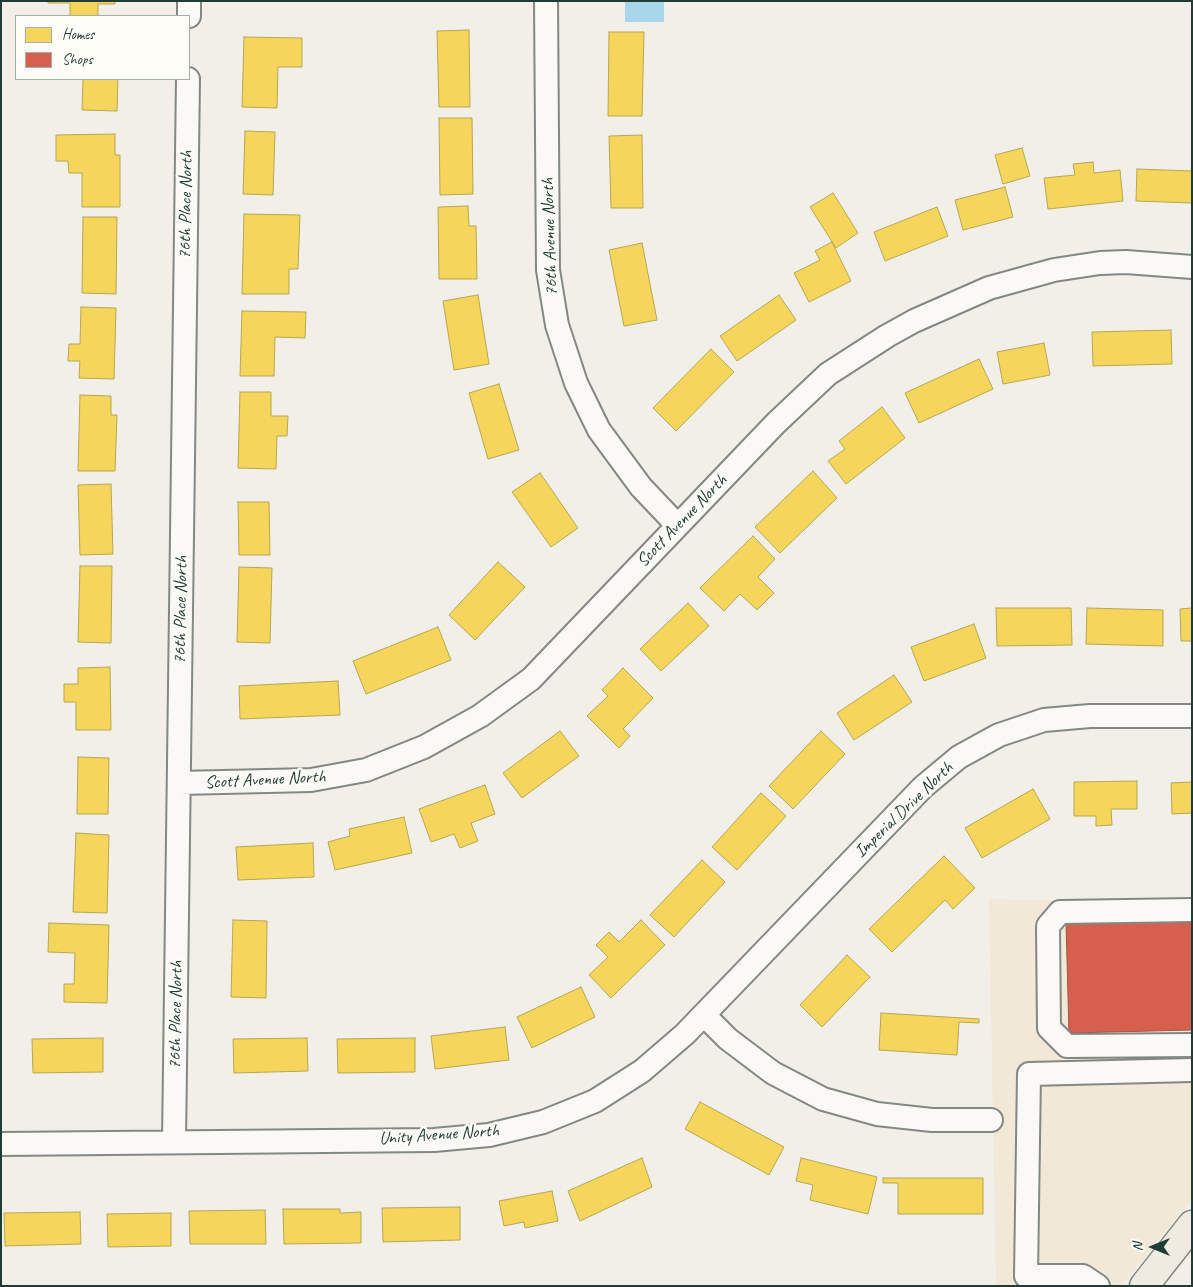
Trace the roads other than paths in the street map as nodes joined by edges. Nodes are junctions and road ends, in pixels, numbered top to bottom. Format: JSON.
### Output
{"nodes":[{"id":1,"x":189,"y":1,"type":"edge"},
{"id":2,"x":546,"y":1,"type":"edge"},
{"id":3,"x":189,"y":15,"type":"edge"},
{"id":4,"x":188,"y":80,"type":"edge"},
{"id":5,"x":1192,"y":267,"type":"edge"},
{"id":6,"x":677,"y":525,"type":"junction"},
{"id":7,"x":1192,"y":716,"type":"edge"},
{"id":8,"x":179,"y":783,"type":"junction"},
{"id":9,"x":1192,"y":910,"type":"edge"},
{"id":10,"x":704,"y":1015,"type":"junction"},
{"id":11,"x":1192,"y":1045,"type":"edge"},
{"id":12,"x":1192,"y":1070,"type":"edge"},
{"id":13,"x":991,"y":1120,"type":"dead end"},
{"id":14,"x":174,"y":1142,"type":"junction"},
{"id":15,"x":1,"y":1144,"type":"edge"},
{"id":16,"x":1192,"y":1225,"type":"edge"},
{"id":17,"x":1098,"y":1286,"type":"edge"},
{"id":18,"x":1144,"y":1286,"type":"edge"}],
"edges":[{"from":1,"to":3,"type":"street"},
{"from":2,"to":6,"type":"street","name":"76th Avenue North"},
{"from":4,"to":8,"type":"street","name":"76th Place North"},
{"from":5,"to":6,"type":"street","name":"Scott Avenue North"},
{"from":6,"to":8,"type":"street","name":"Scott Avenue North"},
{"from":7,"to":10,"type":"street","name":"Imperial Drive North"},
{"from":8,"to":14,"type":"street","name":"76th Place North"},
{"from":9,"to":11,"type":"street"},
{"from":10,"to":13,"type":"street"},
{"from":10,"to":14,"type":"street","name":"Unity Avenue North"},
{"from":12,"to":17,"type":"street"},
{"from":14,"to":15,"type":"street","name":"Unity Avenue North"},
{"from":16,"to":18,"type":"main road"}]}
